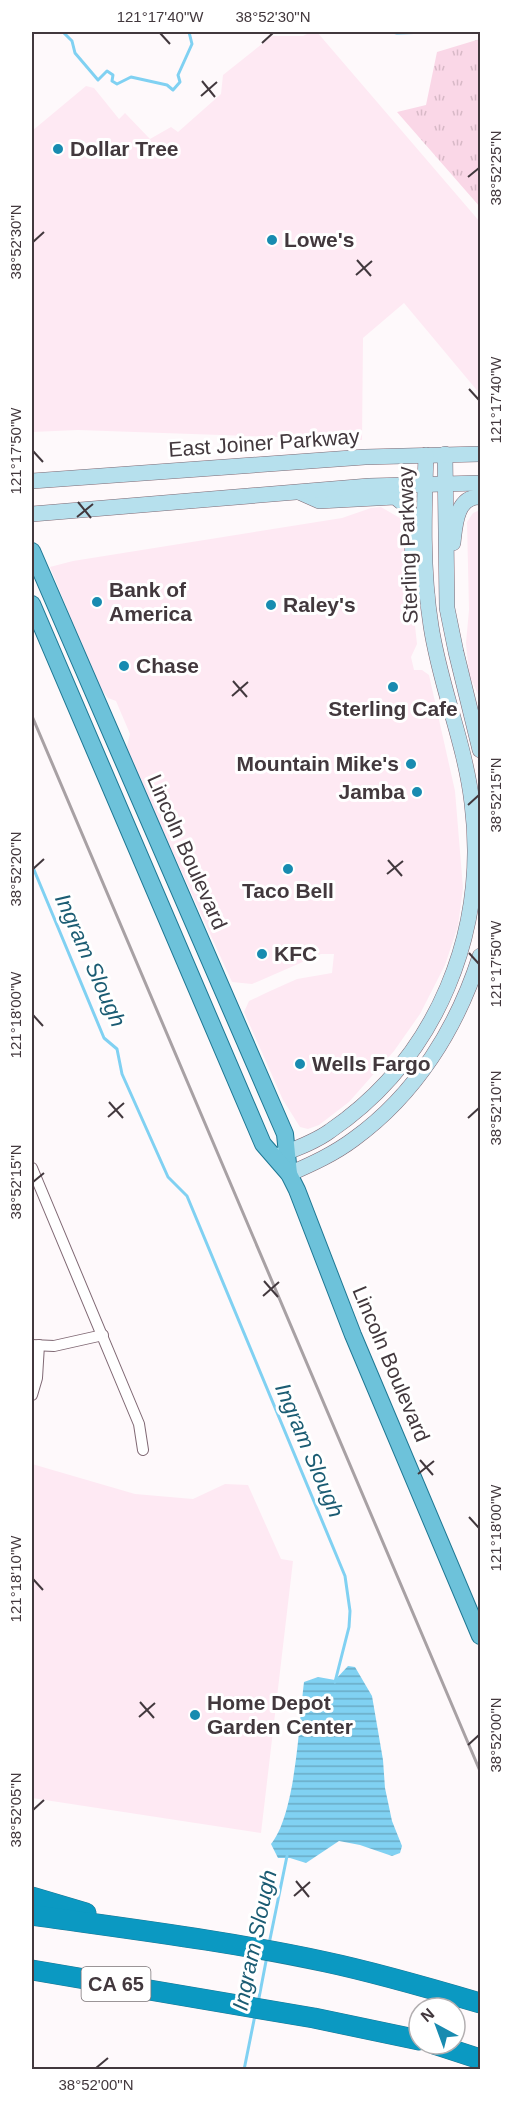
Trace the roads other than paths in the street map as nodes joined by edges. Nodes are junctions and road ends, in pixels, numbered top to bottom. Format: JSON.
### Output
{"nodes":[{"id":1,"x":426,"y":454,"type":"junction"},
{"id":2,"x":445,"y":454,"type":"junction"},
{"id":3,"x":480,"y":454,"type":"edge"},
{"id":4,"x":32,"y":481,"type":"edge"},
{"id":5,"x":480,"y":483,"type":"edge"},
{"id":6,"x":425,"y":484,"type":"junction"},
{"id":7,"x":444,"y":484,"type":"junction"},
{"id":8,"x":298,"y":492,"type":"junction"},
{"id":9,"x":480,"y":497,"type":"edge"},
{"id":10,"x":32,"y":514,"type":"edge"},
{"id":11,"x":32,"y":551,"type":"edge"},
{"id":12,"x":427,"y":595,"type":"junction"},
{"id":13,"x":447,"y":597,"type":"junction"},
{"id":14,"x":32,"y":604,"type":"edge"},
{"id":15,"x":480,"y":750,"type":"edge"},
{"id":16,"x":480,"y":956,"type":"edge"},
{"id":17,"x":281,"y":1155,"type":"junction"},
{"id":18,"x":32,"y":1168,"type":"edge"},
{"id":19,"x":289,"y":1174,"type":"junction"},
{"id":20,"x":103,"y":1335,"type":"junction"},
{"id":21,"x":35,"y":1345,"type":"edge"},
{"id":22,"x":32,"y":1395,"type":"edge"},
{"id":23,"x":143,"y":1450,"type":"dead end"},
{"id":24,"x":480,"y":1636,"type":"edge"},
{"id":25,"x":32,"y":1897,"type":"edge"},
{"id":26,"x":32,"y":1915,"type":"edge"},
{"id":27,"x":152,"y":1932,"type":"junction"},
{"id":28,"x":37,"y":1972,"type":"edge"},
{"id":29,"x":480,"y":2003,"type":"edge"},
{"id":30,"x":407,"y":2037,"type":"edge"}],
"edges":[{"from":1,"to":2,"type":"street","name":"East Joiner Parkway"},
{"from":1,"to":4,"type":"street","name":"East Joiner Parkway"},
{"from":1,"to":6,"type":"street","name":"Sterling Parkway"},
{"from":2,"to":3,"type":"street","name":"East Joiner Parkway"},
{"from":2,"to":7,"type":"street","name":"Sterling Parkway"},
{"from":5,"to":7,"type":"street"},
{"from":6,"to":7,"type":"street"},
{"from":6,"to":8,"type":"street"},
{"from":6,"to":12,"type":"street","name":"Sterling Parkway"},
{"from":7,"to":13,"type":"street","name":"Sterling Parkway"},
{"from":8,"to":10,"type":"street"},
{"from":8,"to":12,"type":"street"},
{"from":9,"to":13,"type":"street"},
{"from":11,"to":17,"type":"main road","name":"Lincoln Boulevard"},
{"from":12,"to":17,"type":"street","name":"Sterling Parkway"},
{"from":13,"to":15,"type":"street","name":"Sterling Parkway"},
{"from":14,"to":17,"type":"main road","name":"Lincoln Boulevard"},
{"from":16,"to":19,"type":"street"},
{"from":17,"to":19,"type":"main road","name":"Lincoln Boulevard"},
{"from":18,"to":20,"type":"street"},
{"from":19,"to":24,"type":"main road","name":"Lincoln Boulevard"},
{"from":20,"to":21,"type":"street"},
{"from":20,"to":23,"type":"street"},
{"from":21,"to":22,"type":"street"},
{"from":25,"to":27,"type":"highway"},
{"from":26,"to":27,"type":"highway"},
{"from":27,"to":29,"type":"highway"},
{"from":28,"to":30,"type":"highway","number":"CA 65"}]}
